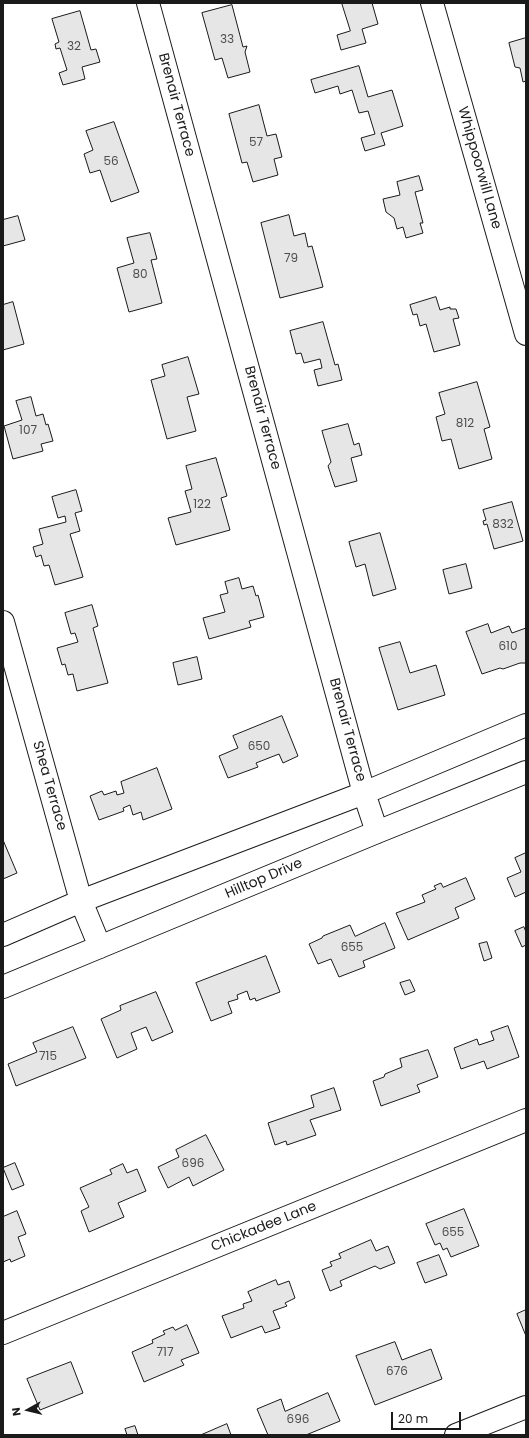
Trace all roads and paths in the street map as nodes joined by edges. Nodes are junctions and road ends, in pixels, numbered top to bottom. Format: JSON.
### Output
{"nodes":[{"id":1,"x":148,"y":3,"type":"edge"},
{"id":2,"x":432,"y":3,"type":"edge"},
{"id":3,"x":526,"y":334,"type":"edge"},
{"id":4,"x":3,"y":622,"type":"edge"},
{"id":5,"x":526,"y":725,"type":"edge"},
{"id":6,"x":526,"y":772,"type":"edge"},
{"id":7,"x":364,"y":793,"type":"junction"},
{"id":8,"x":377,"y":832,"type":"junction"},
{"id":9,"x":81,"y":901,"type":"junction"},
{"id":10,"x":3,"y":935,"type":"edge"},
{"id":11,"x":100,"y":947,"type":"junction"},
{"id":12,"x":3,"y":987,"type":"edge"},
{"id":13,"x":526,"y":1120,"type":"edge"},
{"id":14,"x":3,"y":1333,"type":"edge"},
{"id":15,"x":526,"y":1407,"type":"edge"},
{"id":16,"x":456,"y":1435,"type":"edge"}],
"edges":[{"from":1,"to":7,"type":"street","name":"Brenair Terrace"},
{"from":2,"to":3,"type":"street","name":"Whippoorwill Lane"},
{"from":4,"to":9,"type":"street","name":"Shea Terrace"},
{"from":5,"to":7,"type":"street"},
{"from":6,"to":8,"type":"street","name":"Hilltop Drive"},
{"from":7,"to":8,"type":"street","name":"Brenair Terrace"},
{"from":7,"to":9,"type":"street"},
{"from":8,"to":11,"type":"street","name":"Hilltop Drive"},
{"from":9,"to":10,"type":"street"},
{"from":9,"to":11,"type":"street","name":"Shea Terrace"},
{"from":11,"to":12,"type":"street","name":"Hilltop Drive"},
{"from":13,"to":14,"type":"street","name":"Chickadee Lane"},
{"from":15,"to":16,"type":"street"}]}
